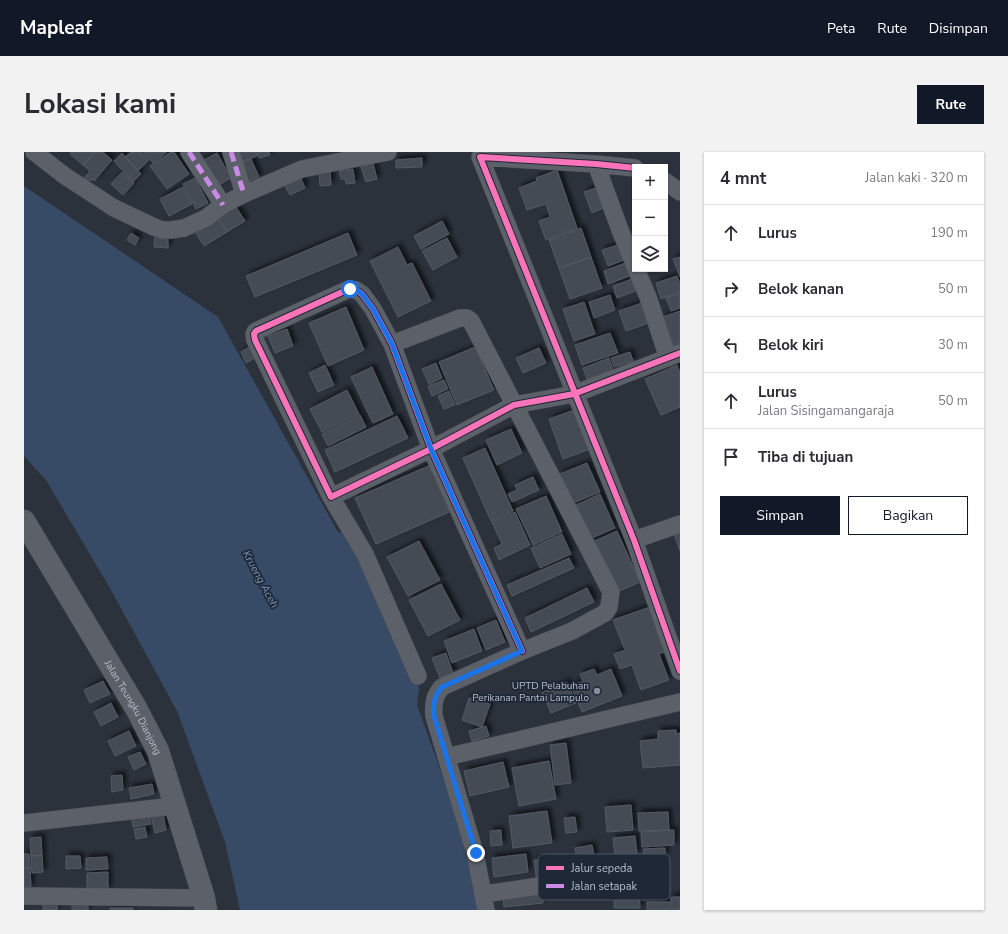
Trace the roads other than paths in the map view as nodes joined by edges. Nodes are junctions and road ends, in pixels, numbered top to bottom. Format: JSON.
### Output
{"nodes":[{"id":1,"x":34,"y":152,"type":"edge"},
{"id":2,"x":189,"y":152,"type":"edge"},
{"id":3,"x":231,"y":152,"type":"edge"},
{"id":4,"x":388,"y":152,"type":"edge"},
{"id":5,"x":475,"y":155,"type":"edge"},
{"id":6,"x":596,"y":164,"type":"junction"},
{"id":7,"x":632,"y":168,"type":"edge"},
{"id":8,"x":668,"y":183,"type":"edge"},
{"id":9,"x":680,"y":192,"type":"edge"},
{"id":10,"x":244,"y":194,"type":"junction"},
{"id":11,"x":223,"y":205,"type":"junction"},
{"id":12,"x":632,"y":259,"type":"edge"},
{"id":13,"x":637,"y":272,"type":"edge"},
{"id":14,"x":392,"y":344,"type":"junction"},
{"id":15,"x":674,"y":356,"type":"edge"},
{"id":16,"x":574,"y":394,"type":"junction"},
{"id":17,"x":514,"y":405,"type":"junction"},
{"id":18,"x":431,"y":449,"type":"junction"},
{"id":19,"x":331,"y":497,"type":"junction"},
{"id":20,"x":25,"y":524,"type":"edge"},
{"id":21,"x":680,"y":524,"type":"edge"},
{"id":22,"x":634,"y":540,"type":"junction"},
{"id":23,"x":522,"y":651,"type":"junction"},
{"id":24,"x":680,"y":671,"type":"edge"},
{"id":25,"x":418,"y":676,"type":"dead end"},
{"id":26,"x":680,"y":702,"type":"edge"},
{"id":27,"x":446,"y":757,"type":"junction"},
{"id":28,"x":174,"y":806,"type":"junction"},
{"id":29,"x":24,"y":822,"type":"edge"},
{"id":30,"x":538,"y":887,"type":"edge"},
{"id":31,"x":24,"y":896,"type":"edge"},
{"id":32,"x":485,"y":902,"type":"edge"},
{"id":33,"x":205,"y":904,"type":"edge"}],
"edges":[{"from":1,"to":11,"type":"street"},
{"from":2,"to":11,"type":"street"},
{"from":3,"to":10,"type":"street"},
{"from":4,"to":10,"type":"street"},
{"from":5,"to":6,"type":"street"},
{"from":5,"to":16,"type":"street"},
{"from":6,"to":7,"type":"street"},
{"from":6,"to":12,"type":"street"},
{"from":8,"to":9,"type":"street"},
{"from":10,"to":11,"type":"street"},
{"from":13,"to":15,"type":"street"},
{"from":14,"to":17,"type":"street"},
{"from":14,"to":18,"type":"street"},
{"from":14,"to":19,"type":"street"},
{"from":15,"to":16,"type":"street"},
{"from":16,"to":17,"type":"street"},
{"from":16,"to":22,"type":"street"},
{"from":17,"to":18,"type":"street"},
{"from":17,"to":23,"type":"street"},
{"from":18,"to":19,"type":"street"},
{"from":18,"to":23,"type":"street"},
{"from":19,"to":25,"type":"street"},
{"from":20,"to":28,"type":"street","name":"Jalan Teungku Dianjong"},
{"from":21,"to":22,"type":"street"},
{"from":22,"to":24,"type":"street"},
{"from":23,"to":27,"type":"street"},
{"from":26,"to":27,"type":"street"},
{"from":27,"to":32,"type":"street"},
{"from":28,"to":29,"type":"street"},
{"from":28,"to":33,"type":"street","name":"Jalan Teungku Dianjong"},
{"from":30,"to":32,"type":"street"},
{"from":31,"to":33,"type":"street"}]}
